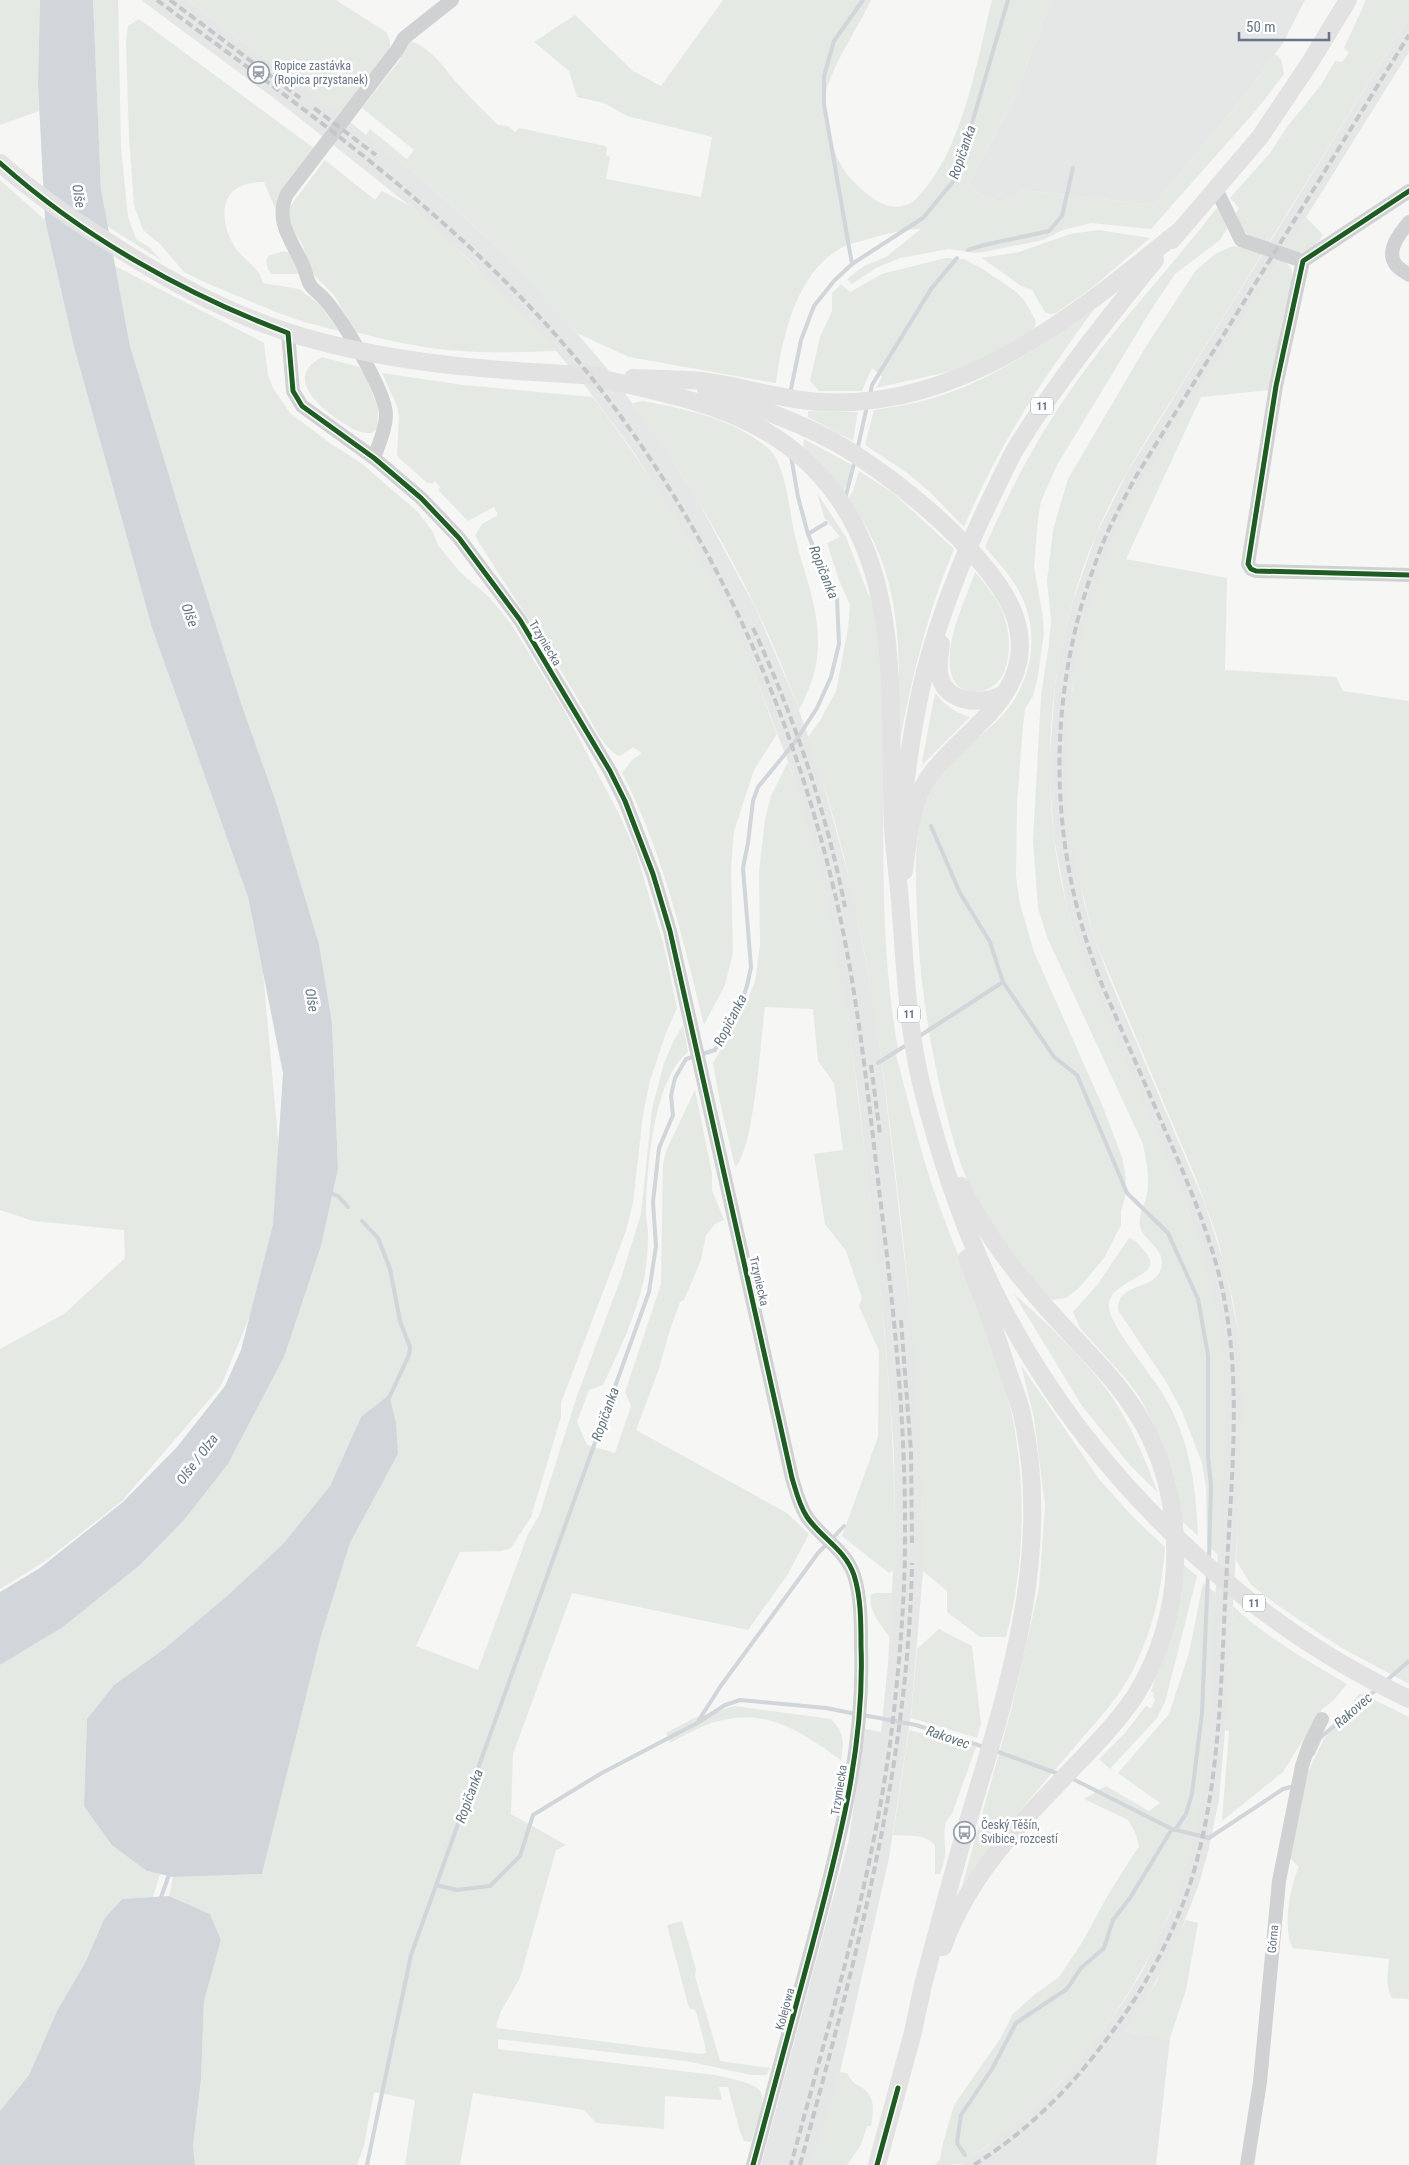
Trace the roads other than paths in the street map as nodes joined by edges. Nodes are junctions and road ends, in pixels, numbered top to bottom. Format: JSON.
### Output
{"nodes":[{"id":1,"x":452,"y":0,"type":"edge"},
{"id":2,"x":1348,"y":0,"type":"edge"},
{"id":3,"x":0,"y":163,"type":"edge"},
{"id":4,"x":1216,"y":189,"type":"junction"},
{"id":5,"x":1409,"y":191,"type":"edge"},
{"id":6,"x":1409,"y":222,"type":"edge"},
{"id":7,"x":1178,"y":232,"type":"junction"},
{"id":8,"x":1303,"y":261,"type":"junction"},
{"id":9,"x":1409,"y":275,"type":"edge"},
{"id":10,"x":288,"y":333,"type":"junction"},
{"id":11,"x":590,"y":376,"type":"junction"},
{"id":12,"x":374,"y":458,"type":"junction"},
{"id":13,"x":1409,"y":575,"type":"edge"},
{"id":14,"x":947,"y":605,"type":"junction"},
{"id":15,"x":1002,"y":695,"type":"junction"},
{"id":16,"x":900,"y":901,"type":"junction"},
{"id":17,"x":942,"y":1159,"type":"junction"},
{"id":18,"x":1409,"y":1699,"type":"edge"},
{"id":19,"x":1322,"y":1719,"type":"dead end"},
{"id":20,"x":836,"y":1859,"type":"joint"},
{"id":21,"x":913,"y":2032,"type":"junction"},
{"id":22,"x":754,"y":2165,"type":"edge"},
{"id":23,"x":877,"y":2165,"type":"edge"},
{"id":24,"x":1247,"y":2165,"type":"edge"}],
"edges":[{"from":1,"to":12,"type":"street"},
{"from":2,"to":4,"type":"main road","number":"11"},
{"from":3,"to":10,"type":"main road"},
{"from":4,"to":7,"type":"main road","number":"11"},
{"from":4,"to":8,"type":"street"},
{"from":5,"to":8,"type":"street"},
{"from":6,"to":9,"type":"street"},
{"from":7,"to":11,"type":"main road"},
{"from":7,"to":14,"type":"main road","number":"11"},
{"from":8,"to":13,"type":"street"},
{"from":10,"to":11,"type":"main road"},
{"from":10,"to":12,"type":"street","name":"Trzyniecka"},
{"from":11,"to":15,"type":"main road"},
{"from":11,"to":16,"type":"main road"},
{"from":12,"to":20,"type":"street","name":"Trzyniecka"},
{"from":14,"to":15,"type":"main road"},
{"from":14,"to":16,"type":"main road","number":"11"},
{"from":15,"to":16,"type":"main road"},
{"from":16,"to":17,"type":"main road","number":"11"},
{"from":17,"to":18,"type":"main road","number":"11"},
{"from":17,"to":21,"type":"main road"},
{"from":17,"to":21,"type":"main road"},
{"from":19,"to":24,"type":"street","name":"Górna"},
{"from":20,"to":22,"type":"street","name":"Kolejowa"},
{"from":21,"to":23,"type":"main road"}]}
